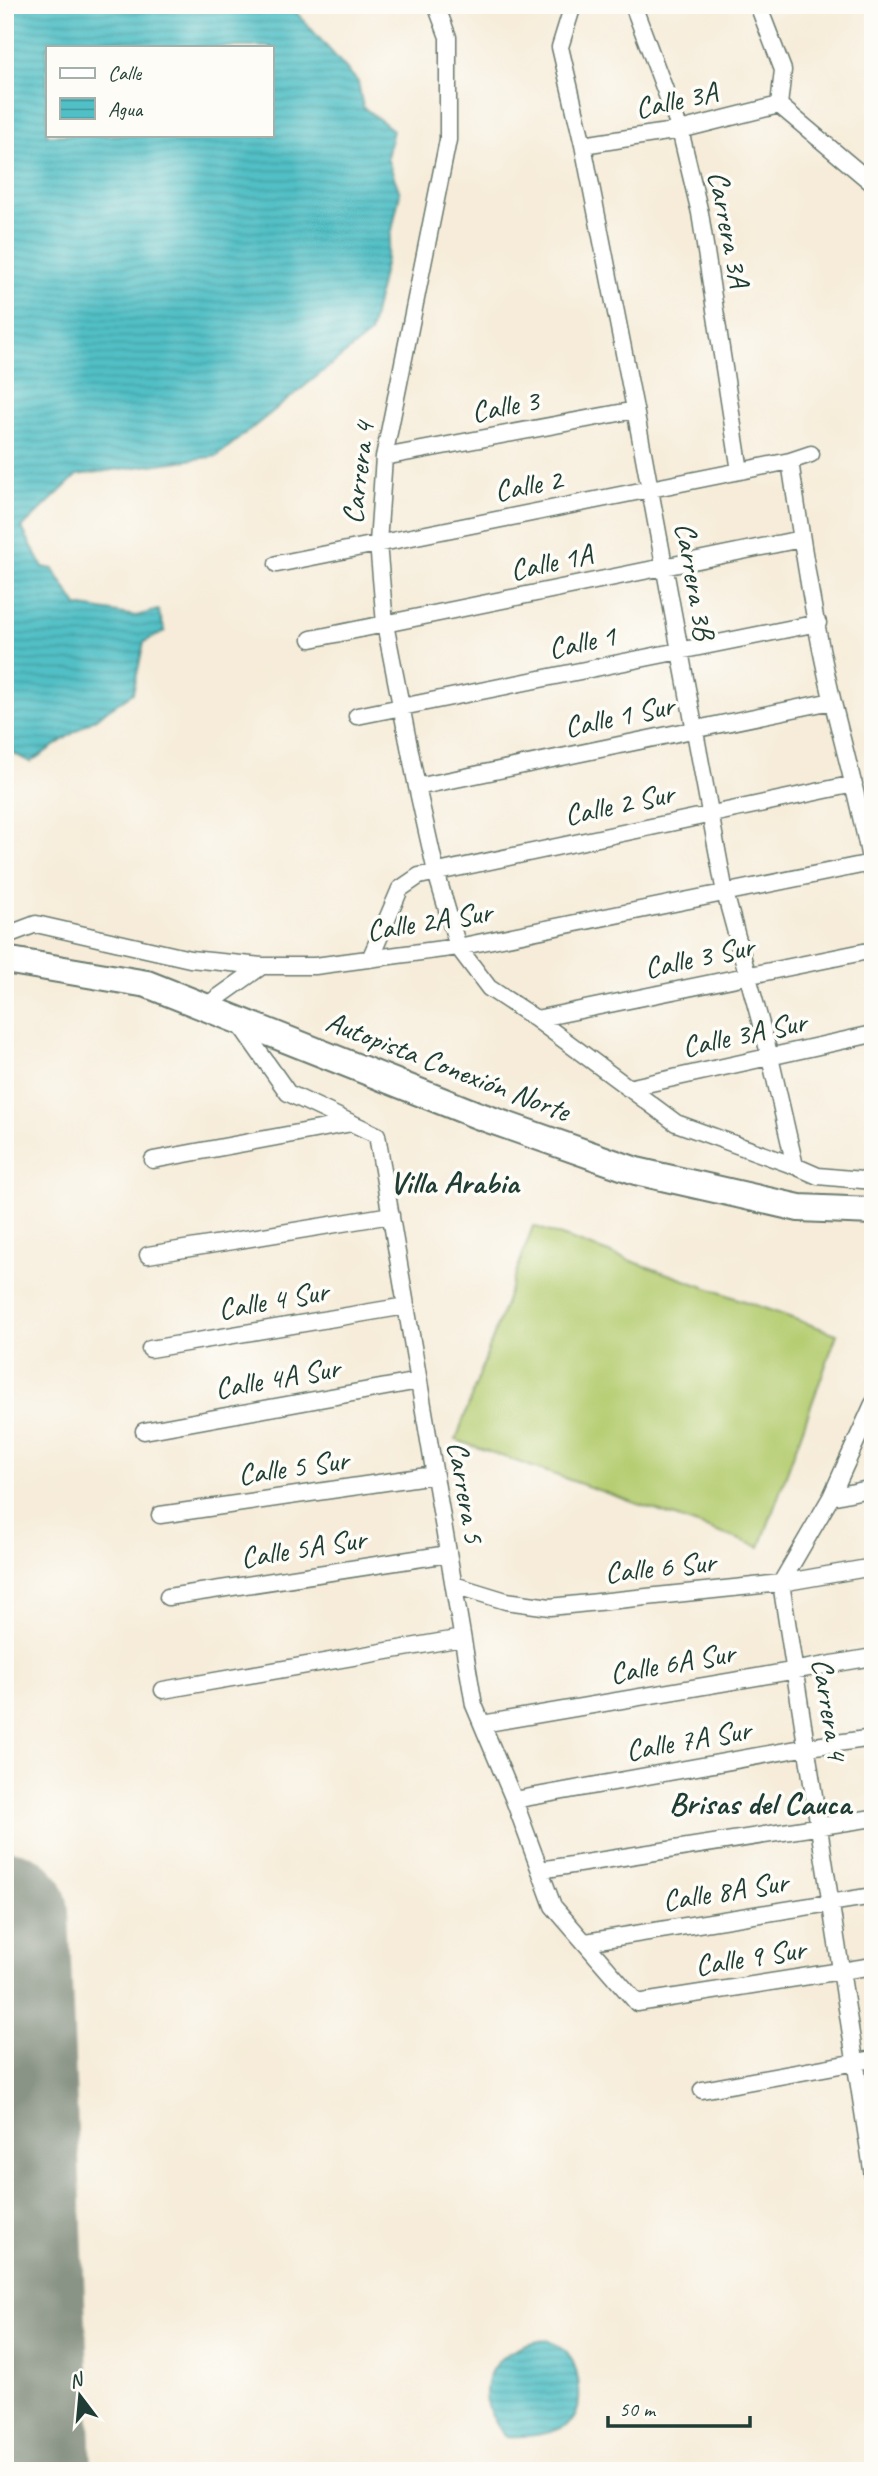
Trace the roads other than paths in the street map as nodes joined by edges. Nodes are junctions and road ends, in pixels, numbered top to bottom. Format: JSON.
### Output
{"nodes":[{"id":1,"x":436,"y":5,"type":"edge"},
{"id":2,"x":573,"y":5,"type":"edge"},
{"id":3,"x":633,"y":5,"type":"edge"},
{"id":4,"x":758,"y":5,"type":"edge"},
{"id":5,"x":779,"y":105,"type":"junction"},
{"id":6,"x":680,"y":130,"type":"junction"},
{"id":7,"x":583,"y":145,"type":"junction"},
{"id":8,"x":873,"y":184,"type":"edge"},
{"id":9,"x":635,"y":410,"type":"junction"},
{"id":10,"x":811,"y":454,"type":"dead end"},
{"id":11,"x":384,"y":457,"type":"junction"},
{"id":12,"x":790,"y":461,"type":"junction"},
{"id":13,"x":740,"y":471,"type":"junction"},
{"id":14,"x":650,"y":489,"type":"junction"},
{"id":15,"x":801,"y":539,"type":"junction"},
{"id":16,"x":378,"y":543,"type":"junction"},
{"id":17,"x":277,"y":564,"type":"dead end"},
{"id":18,"x":664,"y":567,"type":"junction"},
{"id":19,"x":818,"y":623,"type":"junction"},
{"id":20,"x":385,"y":624,"type":"junction"},
{"id":21,"x":311,"y":639,"type":"dead end"},
{"id":22,"x":680,"y":650,"type":"junction"},
{"id":23,"x":832,"y":701,"type":"junction"},
{"id":24,"x":401,"y":707,"type":"junction"},
{"id":25,"x":357,"y":716,"type":"dead end"},
{"id":26,"x":694,"y":729,"type":"junction"},
{"id":27,"x":854,"y":784,"type":"junction"},
{"id":28,"x":417,"y":787,"type":"junction"},
{"id":29,"x":710,"y":813,"type":"junction"},
{"id":30,"x":872,"y":869,"type":"edge"},
{"id":31,"x":436,"y":872,"type":"junction"},
{"id":32,"x":725,"y":893,"type":"junction"},
{"id":33,"x":5,"y":945,"type":"edge"},
{"id":34,"x":458,"y":947,"type":"junction"},
{"id":35,"x":873,"y":950,"type":"edge"},
{"id":36,"x":370,"y":959,"type":"junction"},
{"id":37,"x":5,"y":960,"type":"edge"},
{"id":38,"x":262,"y":966,"type":"junction"},
{"id":39,"x":747,"y":975,"type":"junction"},
{"id":40,"x":206,"y":1006,"type":"junction"},
{"id":41,"x":536,"y":1019,"type":"junction"},
{"id":42,"x":236,"y":1020,"type":"junction"},
{"id":43,"x":873,"y":1034,"type":"edge"},
{"id":44,"x":770,"y":1057,"type":"junction"},
{"id":45,"x":628,"y":1088,"type":"junction"},
{"id":46,"x":352,"y":1123,"type":"junction"},
{"id":47,"x":153,"y":1160,"type":"dead end"},
{"id":48,"x":794,"y":1166,"type":"junction"},
{"id":49,"x":873,"y":1181,"type":"edge"},
{"id":50,"x":873,"y":1211,"type":"edge"},
{"id":51,"x":391,"y":1215,"type":"junction"},
{"id":52,"x":148,"y":1255,"type":"dead end"},
{"id":53,"x":406,"y":1306,"type":"junction"},
{"id":54,"x":150,"y":1349,"type":"dead end"},
{"id":55,"x":419,"y":1381,"type":"junction"},
{"id":56,"x":873,"y":1404,"type":"edge"},
{"id":57,"x":145,"y":1431,"type":"dead end"},
{"id":58,"x":435,"y":1475,"type":"junction"},
{"id":59,"x":873,"y":1488,"type":"edge"},
{"id":60,"x":831,"y":1497,"type":"junction"},
{"id":61,"x":160,"y":1515,"type":"dead end"},
{"id":62,"x":448,"y":1554,"type":"junction"},
{"id":63,"x":873,"y":1567,"type":"edge"},
{"id":64,"x":781,"y":1583,"type":"junction"},
{"id":65,"x":454,"y":1586,"type":"junction"},
{"id":66,"x":168,"y":1597,"type":"dead end"},
{"id":67,"x":462,"y":1638,"type":"junction"},
{"id":68,"x":873,"y":1657,"type":"edge"},
{"id":69,"x":795,"y":1670,"type":"junction"},
{"id":70,"x":163,"y":1690,"type":"dead end"},
{"id":71,"x":482,"y":1724,"type":"junction"},
{"id":72,"x":873,"y":1738,"type":"edge"},
{"id":73,"x":808,"y":1747,"type":"junction"},
{"id":74,"x":514,"y":1800,"type":"junction"},
{"id":75,"x":873,"y":1818,"type":"edge"},
{"id":76,"x":819,"y":1826,"type":"junction"},
{"id":77,"x":540,"y":1870,"type":"junction"},
{"id":78,"x":873,"y":1896,"type":"edge"},
{"id":79,"x":831,"y":1902,"type":"junction"},
{"id":80,"x":586,"y":1942,"type":"junction"},
{"id":81,"x":873,"y":1966,"type":"edge"},
{"id":82,"x":841,"y":1971,"type":"junction"},
{"id":83,"x":637,"y":2003,"type":"joint"},
{"id":84,"x":873,"y":2059,"type":"edge"},
{"id":85,"x":855,"y":2062,"type":"junction"},
{"id":86,"x":702,"y":2090,"type":"dead end"},
{"id":87,"x":873,"y":2176,"type":"edge"}],
"edges":[{"from":1,"to":11,"type":"street","name":"Carrera 4"},
{"from":2,"to":7,"type":"street","name":"Carrera 3B"},
{"from":3,"to":6,"type":"street","name":"Carrera 3A"},
{"from":4,"to":5,"type":"street"},
{"from":5,"to":6,"type":"street","name":"Calle 3A"},
{"from":5,"to":8,"type":"street"},
{"from":6,"to":7,"type":"street","name":"Calle 3A"},
{"from":6,"to":13,"type":"street","name":"Carrera 3A"},
{"from":7,"to":9,"type":"street","name":"Carrera 3B"},
{"from":9,"to":11,"type":"street","name":"Calle 3"},
{"from":9,"to":14,"type":"street","name":"Carrera 3B"},
{"from":10,"to":12,"type":"street"},
{"from":11,"to":16,"type":"street","name":"Carrera 4"},
{"from":12,"to":13,"type":"street","name":"Calle 2"},
{"from":12,"to":15,"type":"street"},
{"from":13,"to":14,"type":"street","name":"Calle 2"},
{"from":14,"to":16,"type":"street","name":"Calle 2"},
{"from":14,"to":18,"type":"street","name":"Carrera 3B"},
{"from":15,"to":18,"type":"street","name":"Calle 1A"},
{"from":15,"to":19,"type":"street"},
{"from":16,"to":17,"type":"street","name":"Calle 2"},
{"from":16,"to":20,"type":"street","name":"Carrera 4"},
{"from":18,"to":20,"type":"street","name":"Calle 1A"},
{"from":18,"to":22,"type":"street","name":"Carrera 3B"},
{"from":19,"to":22,"type":"street","name":"Calle 1"},
{"from":19,"to":23,"type":"street"},
{"from":20,"to":21,"type":"street","name":"Calle 1A"},
{"from":20,"to":24,"type":"street","name":"Carrera 4"},
{"from":22,"to":24,"type":"street","name":"Calle 1"},
{"from":22,"to":26,"type":"street","name":"Carrera 3B"},
{"from":23,"to":26,"type":"street","name":"Calle 1 Sur"},
{"from":23,"to":27,"type":"street"},
{"from":24,"to":25,"type":"street","name":"Calle 1"},
{"from":24,"to":28,"type":"street","name":"Carrera 4"},
{"from":26,"to":28,"type":"street","name":"Calle 1 Sur"},
{"from":26,"to":29,"type":"street","name":"Carrera 3B"},
{"from":27,"to":29,"type":"street","name":"Calle 2 Sur"},
{"from":27,"to":30,"type":"street"},
{"from":28,"to":31,"type":"street","name":"Carrera 4"},
{"from":29,"to":31,"type":"street","name":"Calle 2 Sur"},
{"from":29,"to":32,"type":"street","name":"Carrera 3B"},
{"from":30,"to":32,"type":"street","name":"Calle 2A Sur"},
{"from":31,"to":34,"type":"street","name":"Carrera 4"},
{"from":31,"to":36,"type":"street","name":"Calle 2 Sur"},
{"from":32,"to":34,"type":"street","name":"Calle 2A Sur"},
{"from":32,"to":39,"type":"street","name":"Carrera 3B"},
{"from":33,"to":38,"type":"street","name":"Calle 2A Sur"},
{"from":34,"to":36,"type":"street","name":"Calle 2A Sur"},
{"from":34,"to":41,"type":"street"},
{"from":35,"to":39,"type":"street","name":"Calle 3 Sur"},
{"from":36,"to":38,"type":"street","name":"Calle 2A Sur"},
{"from":37,"to":40,"type":"highway","name":"Autopista Conexión Norte"},
{"from":38,"to":40,"type":"street"},
{"from":39,"to":41,"type":"street","name":"Calle 3 Sur"},
{"from":39,"to":44,"type":"street","name":"Carrera 3B"},
{"from":40,"to":42,"type":"highway","name":"Autopista Conexión Norte"},
{"from":41,"to":45,"type":"street"},
{"from":42,"to":46,"type":"street","name":"Carrera 5"},
{"from":42,"to":50,"type":"highway","name":"Autopista Conexión Norte"},
{"from":43,"to":44,"type":"street","name":"Calle 3A Sur"},
{"from":44,"to":45,"type":"street","name":"Calle 3A Sur"},
{"from":44,"to":48,"type":"street","name":"Carrera 3B"},
{"from":45,"to":48,"type":"street"},
{"from":46,"to":47,"type":"street"},
{"from":46,"to":51,"type":"street","name":"Carrera 5"},
{"from":48,"to":49,"type":"street"},
{"from":51,"to":52,"type":"street"},
{"from":51,"to":53,"type":"street","name":"Carrera 5"},
{"from":53,"to":54,"type":"street","name":"Calle 4 Sur"},
{"from":53,"to":55,"type":"street","name":"Carrera 5"},
{"from":55,"to":57,"type":"street","name":"Calle 4A Sur"},
{"from":55,"to":58,"type":"street","name":"Carrera 5"},
{"from":56,"to":60,"type":"street"},
{"from":58,"to":61,"type":"street","name":"Calle 5 Sur"},
{"from":58,"to":62,"type":"street","name":"Carrera 5"},
{"from":59,"to":60,"type":"street"},
{"from":60,"to":64,"type":"street"},
{"from":62,"to":65,"type":"street","name":"Carrera 5"},
{"from":62,"to":66,"type":"street","name":"Calle 5A Sur"},
{"from":63,"to":64,"type":"street","name":"Calle 6 Sur"},
{"from":64,"to":65,"type":"street","name":"Calle 6 Sur"},
{"from":64,"to":69,"type":"street","name":"Carrera 4"},
{"from":65,"to":67,"type":"street","name":"Carrera 5"},
{"from":67,"to":70,"type":"street"},
{"from":67,"to":71,"type":"street","name":"Carrera 5"},
{"from":68,"to":69,"type":"street","name":"Calle 6A Sur"},
{"from":69,"to":71,"type":"street","name":"Calle 6A Sur"},
{"from":69,"to":73,"type":"street","name":"Carrera 4"},
{"from":71,"to":74,"type":"street","name":"Carrera 5"},
{"from":72,"to":73,"type":"street","name":"Calle 7A Sur"},
{"from":73,"to":74,"type":"street","name":"Calle 7A Sur"},
{"from":73,"to":76,"type":"street","name":"Carrera 4"},
{"from":74,"to":77,"type":"street","name":"Carrera 5"},
{"from":75,"to":76,"type":"street"},
{"from":76,"to":77,"type":"street"},
{"from":76,"to":79,"type":"street","name":"Carrera 4"},
{"from":77,"to":80,"type":"street","name":"Carrera 5"},
{"from":78,"to":79,"type":"street","name":"Calle 8A Sur"},
{"from":79,"to":80,"type":"street","name":"Calle 8A Sur"},
{"from":79,"to":82,"type":"street","name":"Carrera 4"},
{"from":80,"to":83,"type":"street","name":"Carrera 5"},
{"from":81,"to":82,"type":"street","name":"Calle 9 Sur"},
{"from":82,"to":83,"type":"street","name":"Calle 9 Sur"},
{"from":82,"to":85,"type":"street","name":"Carrera 4"},
{"from":84,"to":85,"type":"street"},
{"from":85,"to":86,"type":"street"},
{"from":85,"to":87,"type":"street","name":"Carrera 4"}]}
